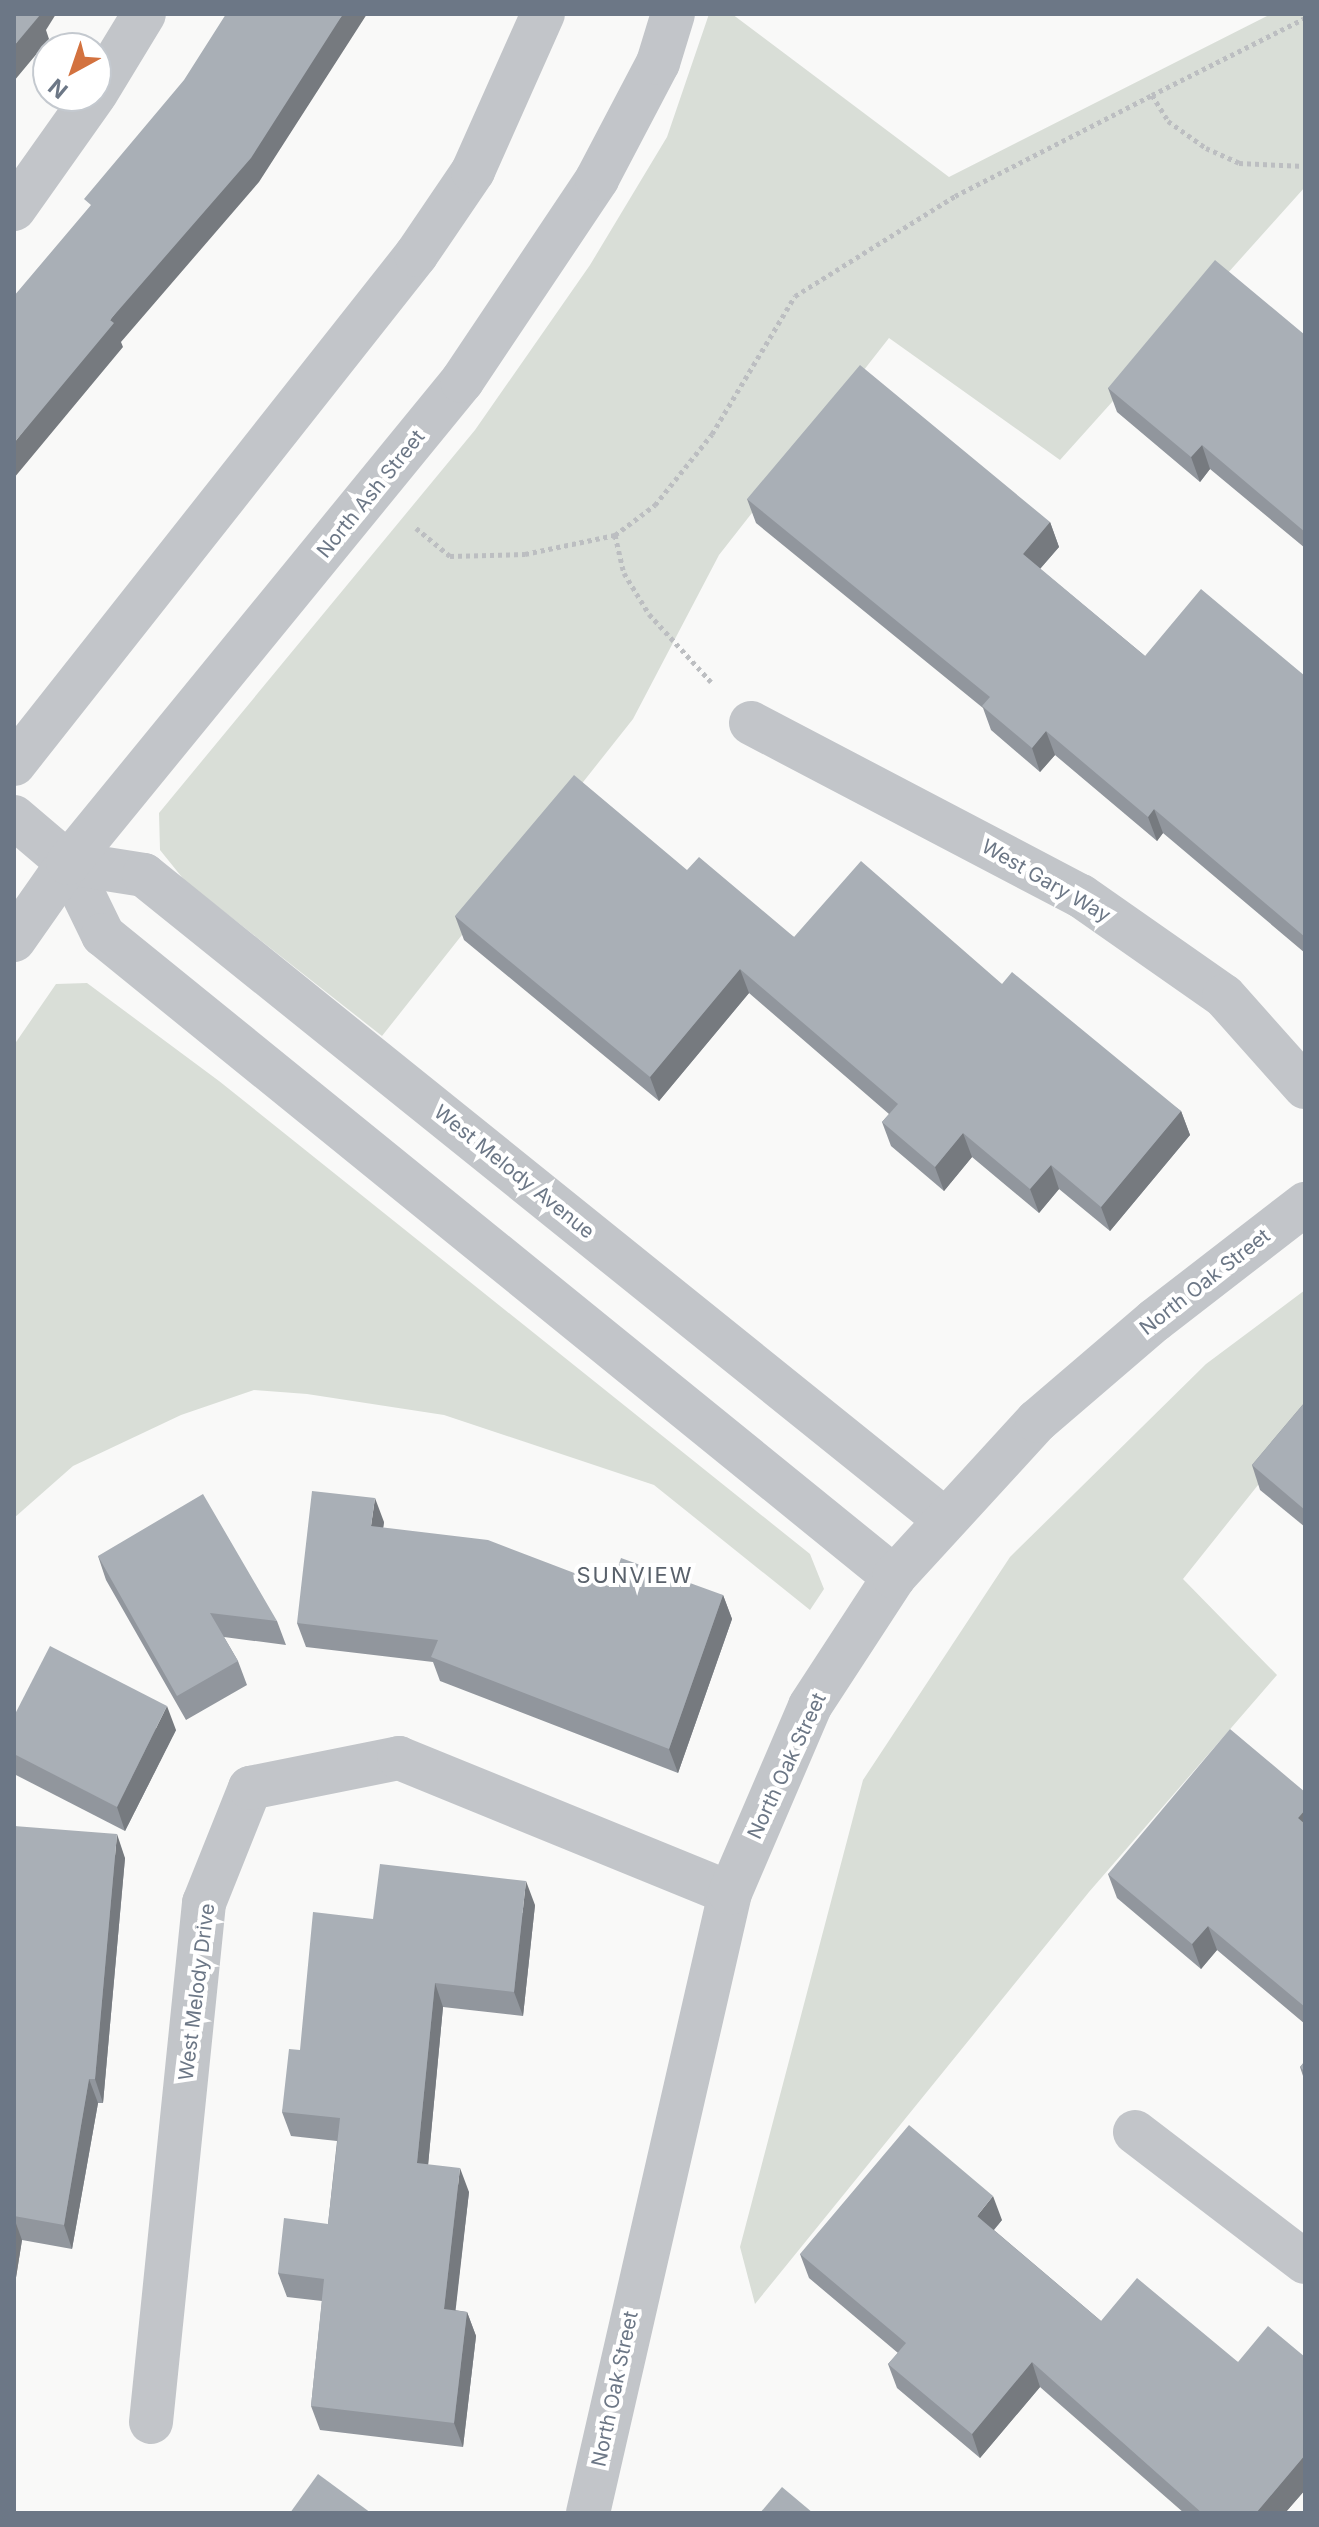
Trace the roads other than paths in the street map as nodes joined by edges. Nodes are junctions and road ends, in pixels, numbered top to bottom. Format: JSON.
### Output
{"nodes":[{"id":1,"x":144,"y":14,"type":"edge"},
{"id":2,"x":543,"y":14,"type":"edge"},
{"id":3,"x":673,"y":14,"type":"edge"},
{"id":4,"x":112,"y":66,"type":"edge"},
{"id":5,"x":82,"y":112,"type":"edge"},
{"id":6,"x":14,"y":209,"type":"edge"},
{"id":7,"x":751,"y":723,"type":"road end"},
{"id":8,"x":14,"y":764,"type":"edge"},
{"id":9,"x":14,"y":817,"type":"edge"},
{"id":10,"x":68,"y":863,"type":"junction"},
{"id":11,"x":14,"y":940,"type":"edge"},
{"id":12,"x":1305,"y":1087,"type":"edge"},
{"id":13,"x":1305,"y":1204,"type":"edge"},
{"id":14,"x":943,"y":1518,"type":"junction"},
{"id":15,"x":894,"y":1577,"type":"junction"},
{"id":16,"x":730,"y":1893,"type":"junction"},
{"id":17,"x":1135,"y":2132,"type":"dead end"},
{"id":18,"x":1305,"y":2262,"type":"edge"},
{"id":19,"x":151,"y":2422,"type":"dead end"},
{"id":20,"x":588,"y":2513,"type":"edge"}],
"edges":[{"from":1,"to":4,"type":"street"},
{"from":2,"to":8,"type":"street"},
{"from":3,"to":10,"type":"street","name":"North Ash Street"},
{"from":5,"to":6,"type":"street"},
{"from":7,"to":12,"type":"street","name":"West Gary Way"},
{"from":9,"to":10,"type":"street"},
{"from":10,"to":11,"type":"street","name":"North Ash Street"},
{"from":10,"to":14,"type":"street","name":"West Melody Avenue"},
{"from":10,"to":15,"type":"street"},
{"from":13,"to":14,"type":"street","name":"North Oak Street"},
{"from":14,"to":15,"type":"street","name":"North Oak Street"},
{"from":15,"to":16,"type":"street","name":"North Oak Street"},
{"from":16,"to":19,"type":"street","name":"West Melody Drive"},
{"from":16,"to":20,"type":"street","name":"North Oak Street"},
{"from":17,"to":18,"type":"street"}]}
